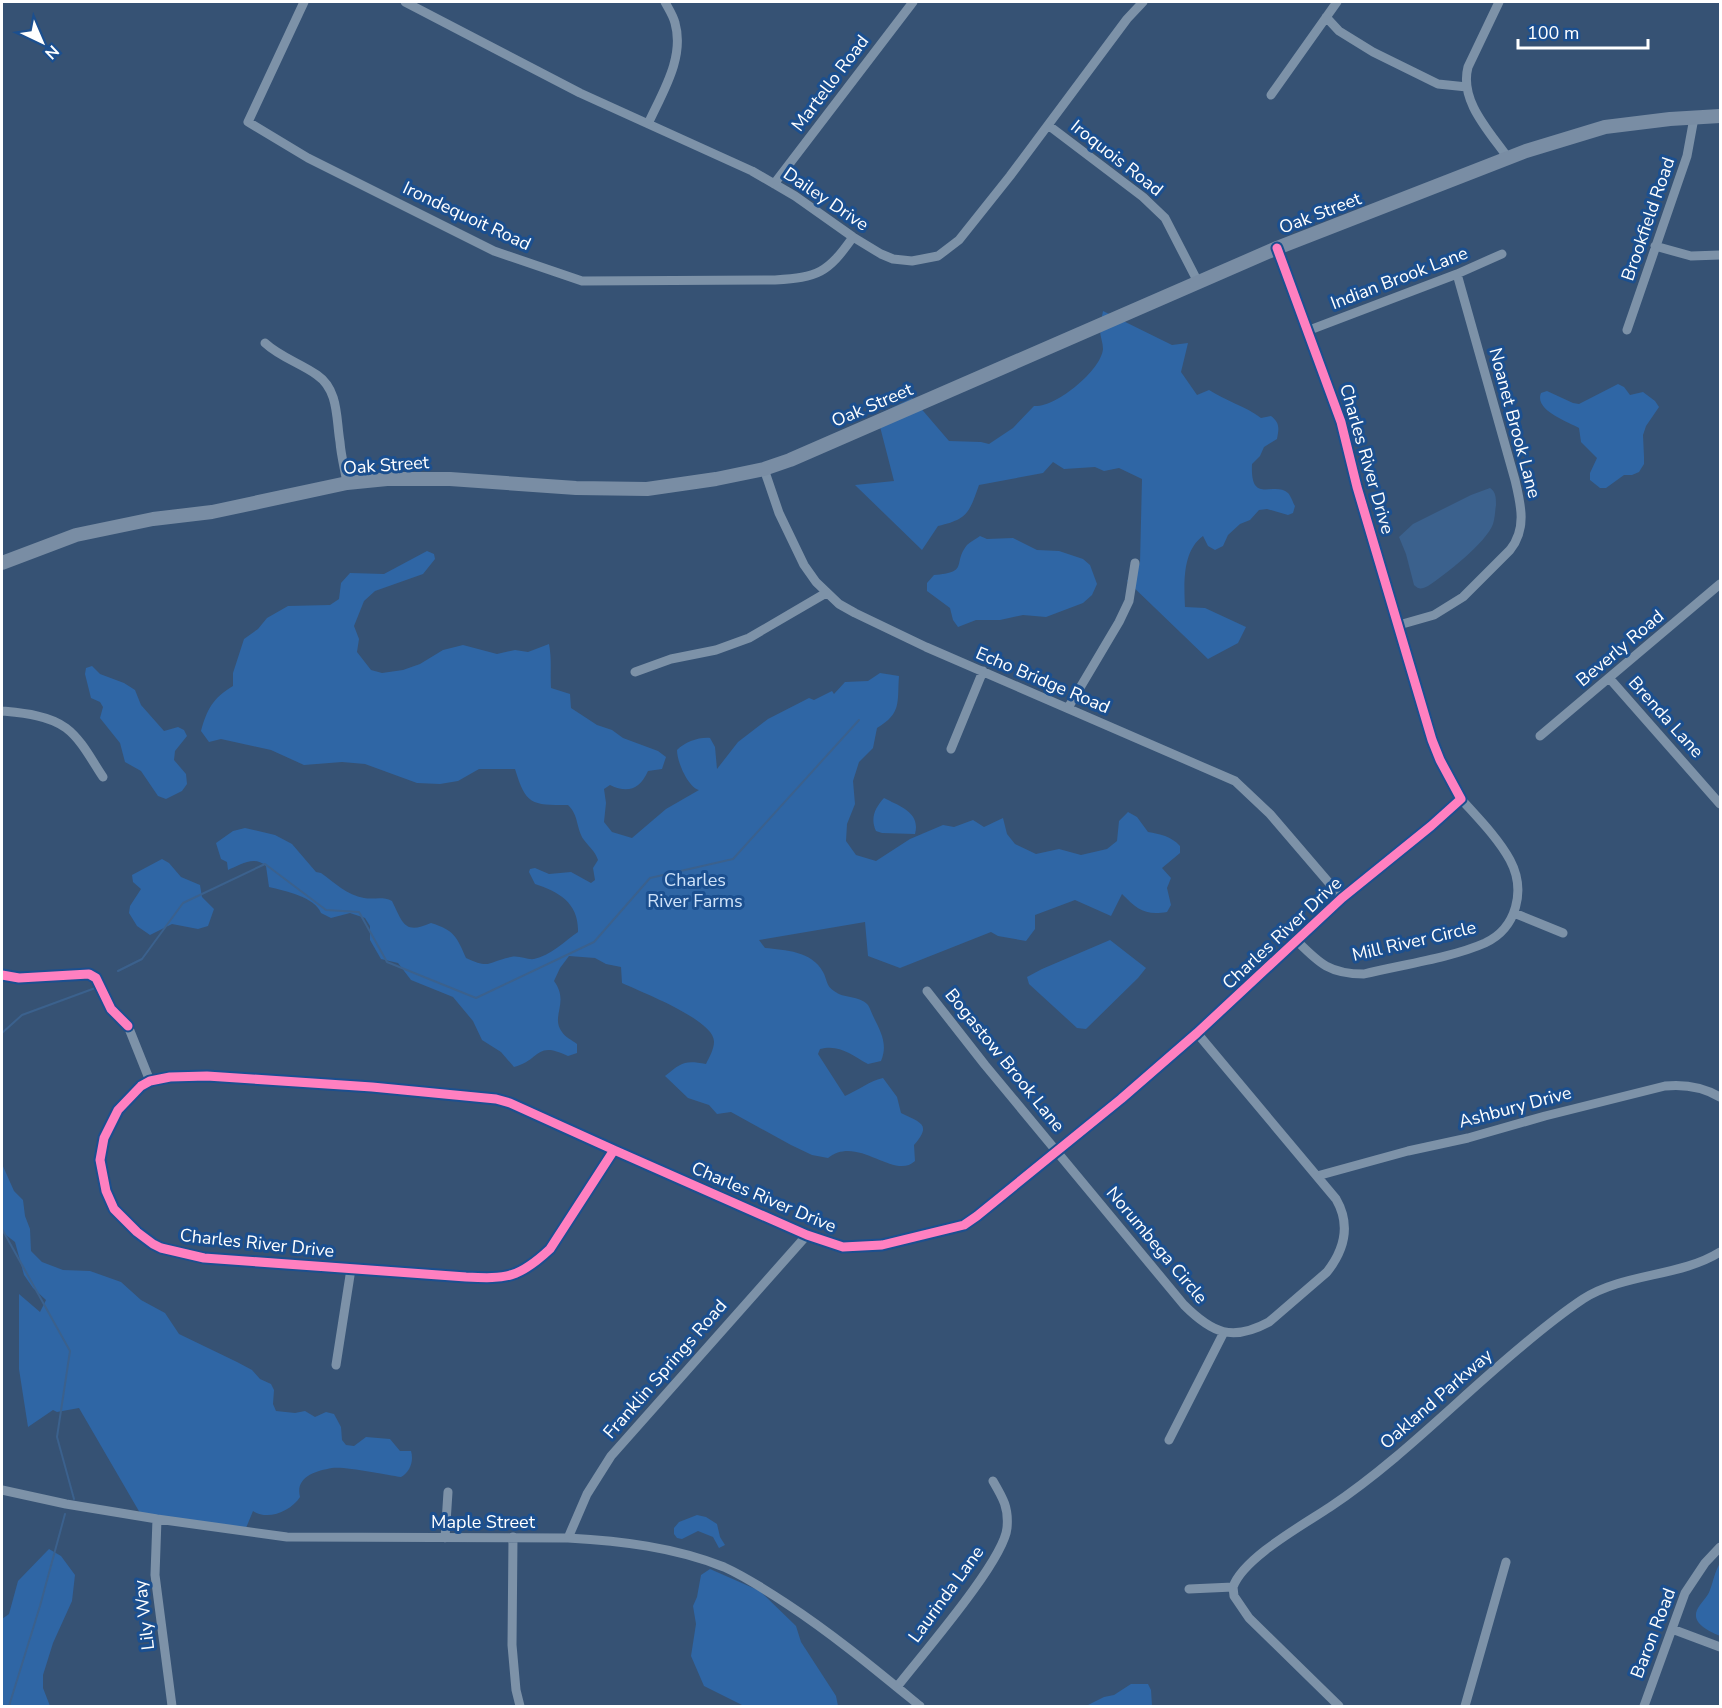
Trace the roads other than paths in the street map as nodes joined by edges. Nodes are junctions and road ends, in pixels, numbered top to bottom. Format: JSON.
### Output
{"nodes":[{"id":1,"x":304,"y":2,"type":"edge"},
{"id":2,"x":405,"y":2,"type":"edge"},
{"id":3,"x":665,"y":2,"type":"edge"},
{"id":4,"x":913,"y":2,"type":"edge"},
{"id":5,"x":1143,"y":2,"type":"edge"},
{"id":6,"x":1337,"y":2,"type":"edge"},
{"id":7,"x":1499,"y":2,"type":"edge"},
{"id":8,"x":1326,"y":17,"type":"junction"},
{"id":9,"x":1467,"y":87,"type":"junction"},
{"id":10,"x":1271,"y":95,"type":"dead end"},
{"id":11,"x":1720,"y":116,"type":"edge"},
{"id":12,"x":1694,"y":118,"type":"junction"},
{"id":13,"x":648,"y":124,"type":"junction"},
{"id":14,"x":1048,"y":125,"type":"junction"},
{"id":15,"x":1508,"y":158,"type":"junction"},
{"id":16,"x":774,"y":184,"type":"junction"},
{"id":17,"x":853,"y":237,"type":"junction"},
{"id":18,"x":1655,"y":246,"type":"junction"},
{"id":19,"x":1276,"y":248,"type":"junction"},
{"id":20,"x":1502,"y":254,"type":"dead end"},
{"id":21,"x":1720,"y":255,"type":"edge"},
{"id":22,"x":1457,"y":274,"type":"junction"},
{"id":23,"x":1198,"y":282,"type":"junction"},
{"id":24,"x":1627,"y":330,"type":"dead end"},
{"id":25,"x":1307,"y":332,"type":"junction"},
{"id":26,"x":266,"y":343,"type":"dead end"},
{"id":27,"x":764,"y":469,"type":"junction"},
{"id":28,"x":347,"y":483,"type":"junction"},
{"id":29,"x":1135,"y":562,"type":"dead end"},
{"id":30,"x":2,"y":563,"type":"edge"},
{"id":31,"x":1720,"y":584,"type":"edge"},
{"id":32,"x":826,"y":593,"type":"junction"},
{"id":33,"x":1398,"y":625,"type":"junction"},
{"id":34,"x":983,"y":671,"type":"junction"},
{"id":35,"x":635,"y":672,"type":"dead end"},
{"id":36,"x":1610,"y":679,"type":"junction"},
{"id":37,"x":1068,"y":708,"type":"junction"},
{"id":38,"x":2,"y":711,"type":"edge"},
{"id":39,"x":1540,"y":736,"type":"dead end"},
{"id":40,"x":951,"y":749,"type":"dead end"},
{"id":41,"x":104,"y":777,"type":"dead end"},
{"id":42,"x":1461,"y":799,"type":"junction"},
{"id":43,"x":1720,"y":804,"type":"edge"},
{"id":44,"x":1342,"y":898,"type":"junction"},
{"id":45,"x":1514,"y":913,"type":"junction"},
{"id":46,"x":1563,"y":933,"type":"dead end"},
{"id":47,"x":1296,"y":940,"type":"junction"},
{"id":48,"x":927,"y":991,"type":"dead end"},
{"id":49,"x":128,"y":1026,"type":"dead end"},
{"id":50,"x":1197,"y":1033,"type":"junction"},
{"id":51,"x":150,"y":1081,"type":"junction"},
{"id":52,"x":1720,"y":1097,"type":"edge"},
{"id":53,"x":614,"y":1150,"type":"junction"},
{"id":54,"x":1057,"y":1151,"type":"junction"},
{"id":55,"x":1317,"y":1176,"type":"junction"},
{"id":56,"x":807,"y":1235,"type":"junction"},
{"id":57,"x":1720,"y":1252,"type":"edge"},
{"id":58,"x":351,"y":1269,"type":"junction"},
{"id":59,"x":1224,"y":1332,"type":"junction"},
{"id":60,"x":336,"y":1365,"type":"dead end"},
{"id":61,"x":1168,"y":1440,"type":"dead end"},
{"id":62,"x":993,"y":1480,"type":"dead end"},
{"id":63,"x":2,"y":1490,"type":"edge"},
{"id":64,"x":448,"y":1492,"type":"dead end"},
{"id":65,"x":157,"y":1519,"type":"junction"},
{"id":66,"x":513,"y":1537,"type":"junction"},
{"id":67,"x":445,"y":1538,"type":"junction"},
{"id":68,"x":568,"y":1538,"type":"junction"},
{"id":69,"x":1720,"y":1547,"type":"edge"},
{"id":70,"x":1506,"y":1562,"type":"dead end"},
{"id":71,"x":1233,"y":1587,"type":"junction"},
{"id":72,"x":1189,"y":1588,"type":"dead end"},
{"id":73,"x":1672,"y":1629,"type":"junction"},
{"id":74,"x":1720,"y":1647,"type":"edge"},
{"id":75,"x":897,"y":1687,"type":"junction"},
{"id":76,"x":172,"y":1707,"type":"edge"},
{"id":77,"x":520,"y":1707,"type":"edge"},
{"id":78,"x":920,"y":1707,"type":"edge"},
{"id":79,"x":1339,"y":1707,"type":"edge"},
{"id":80,"x":1465,"y":1707,"type":"edge"},
{"id":81,"x":1644,"y":1707,"type":"edge"}],
"edges":[{"from":1,"to":17,"type":"street","name":"Irondequoit Road"},
{"from":2,"to":13,"type":"street","name":"Dailey Drive"},
{"from":3,"to":13,"type":"street"},
{"from":4,"to":16,"type":"street","name":"Martello Road"},
{"from":5,"to":14,"type":"street","name":"Dailey Drive"},
{"from":6,"to":8,"type":"street"},
{"from":7,"to":9,"type":"street"},
{"from":8,"to":9,"type":"street"},
{"from":8,"to":10,"type":"street"},
{"from":9,"to":15,"type":"street"},
{"from":11,"to":12,"type":"main road","name":"Oak Street"},
{"from":12,"to":15,"type":"main road","name":"Oak Street"},
{"from":12,"to":18,"type":"street","name":"Brookfield Road"},
{"from":13,"to":16,"type":"street","name":"Dailey Drive"},
{"from":14,"to":17,"type":"street","name":"Dailey Drive"},
{"from":14,"to":23,"type":"street","name":"Iroquois Road"},
{"from":15,"to":19,"type":"main road","name":"Oak Street"},
{"from":16,"to":17,"type":"street","name":"Dailey Drive"},
{"from":18,"to":21,"type":"street"},
{"from":18,"to":24,"type":"street","name":"Brookfield Road"},
{"from":19,"to":23,"type":"main road","name":"Oak Street"},
{"from":19,"to":25,"type":"street","name":"Charles River Drive"},
{"from":20,"to":22,"type":"street","name":"Indian Brook Lane"},
{"from":22,"to":25,"type":"street","name":"Indian Brook Lane"},
{"from":22,"to":33,"type":"street","name":"Noanet Brook Lane"},
{"from":23,"to":27,"type":"main road","name":"Oak Street"},
{"from":25,"to":33,"type":"street","name":"Charles River Drive"},
{"from":26,"to":28,"type":"street"},
{"from":27,"to":28,"type":"main road","name":"Oak Street"},
{"from":27,"to":32,"type":"street","name":"Echo Bridge Road"},
{"from":28,"to":30,"type":"main road","name":"Oak Street"},
{"from":29,"to":37,"type":"street"},
{"from":31,"to":36,"type":"street","name":"Beverly Road"},
{"from":32,"to":34,"type":"street","name":"Echo Bridge Road"},
{"from":32,"to":35,"type":"street"},
{"from":33,"to":42,"type":"street","name":"Charles River Drive"},
{"from":34,"to":37,"type":"street","name":"Echo Bridge Road"},
{"from":34,"to":40,"type":"street"},
{"from":36,"to":39,"type":"street","name":"Beverly Road"},
{"from":36,"to":43,"type":"street","name":"Brenda Lane"},
{"from":37,"to":44,"type":"street","name":"Echo Bridge Road"},
{"from":38,"to":41,"type":"street"},
{"from":42,"to":44,"type":"street","name":"Charles River Drive"},
{"from":42,"to":45,"type":"street"},
{"from":44,"to":47,"type":"street","name":"Charles River Drive"},
{"from":45,"to":46,"type":"street"},
{"from":45,"to":47,"type":"street","name":"Mill River Circle"},
{"from":47,"to":50,"type":"street","name":"Charles River Drive"},
{"from":48,"to":54,"type":"street","name":"Bogastow Brook Lane"},
{"from":49,"to":51,"type":"street"},
{"from":50,"to":54,"type":"street","name":"Charles River Drive"},
{"from":50,"to":55,"type":"street"},
{"from":51,"to":53,"type":"street","name":"Charles River Drive"},
{"from":51,"to":58,"type":"street","name":"Charles River Drive"},
{"from":52,"to":55,"type":"street","name":"Ashbury Drive"},
{"from":53,"to":56,"type":"street","name":"Charles River Drive"},
{"from":53,"to":58,"type":"street","name":"Charles River Drive"},
{"from":54,"to":56,"type":"street","name":"Charles River Drive"},
{"from":54,"to":59,"type":"street","name":"Norumbega Circle"},
{"from":55,"to":59,"type":"street"},
{"from":56,"to":68,"type":"street","name":"Franklin Springs Road"},
{"from":57,"to":71,"type":"street","name":"Oakland Parkway"},
{"from":58,"to":60,"type":"street"},
{"from":59,"to":61,"type":"street"},
{"from":62,"to":75,"type":"street","name":"Laurinda Lane"},
{"from":63,"to":65,"type":"street","name":"Maple Street"},
{"from":64,"to":67,"type":"street"},
{"from":65,"to":67,"type":"street","name":"Maple Street"},
{"from":65,"to":76,"type":"street","name":"Lily Way"},
{"from":66,"to":67,"type":"street","name":"Maple Street"},
{"from":66,"to":68,"type":"street","name":"Maple Street"},
{"from":66,"to":77,"type":"street"},
{"from":68,"to":75,"type":"street","name":"Maple Street"},
{"from":69,"to":73,"type":"street","name":"Baron Road"},
{"from":70,"to":80,"type":"street"},
{"from":71,"to":72,"type":"street"},
{"from":71,"to":79,"type":"street"},
{"from":73,"to":74,"type":"street"},
{"from":73,"to":81,"type":"street","name":"Baron Road"},
{"from":75,"to":78,"type":"street","name":"Maple Street"}]}
